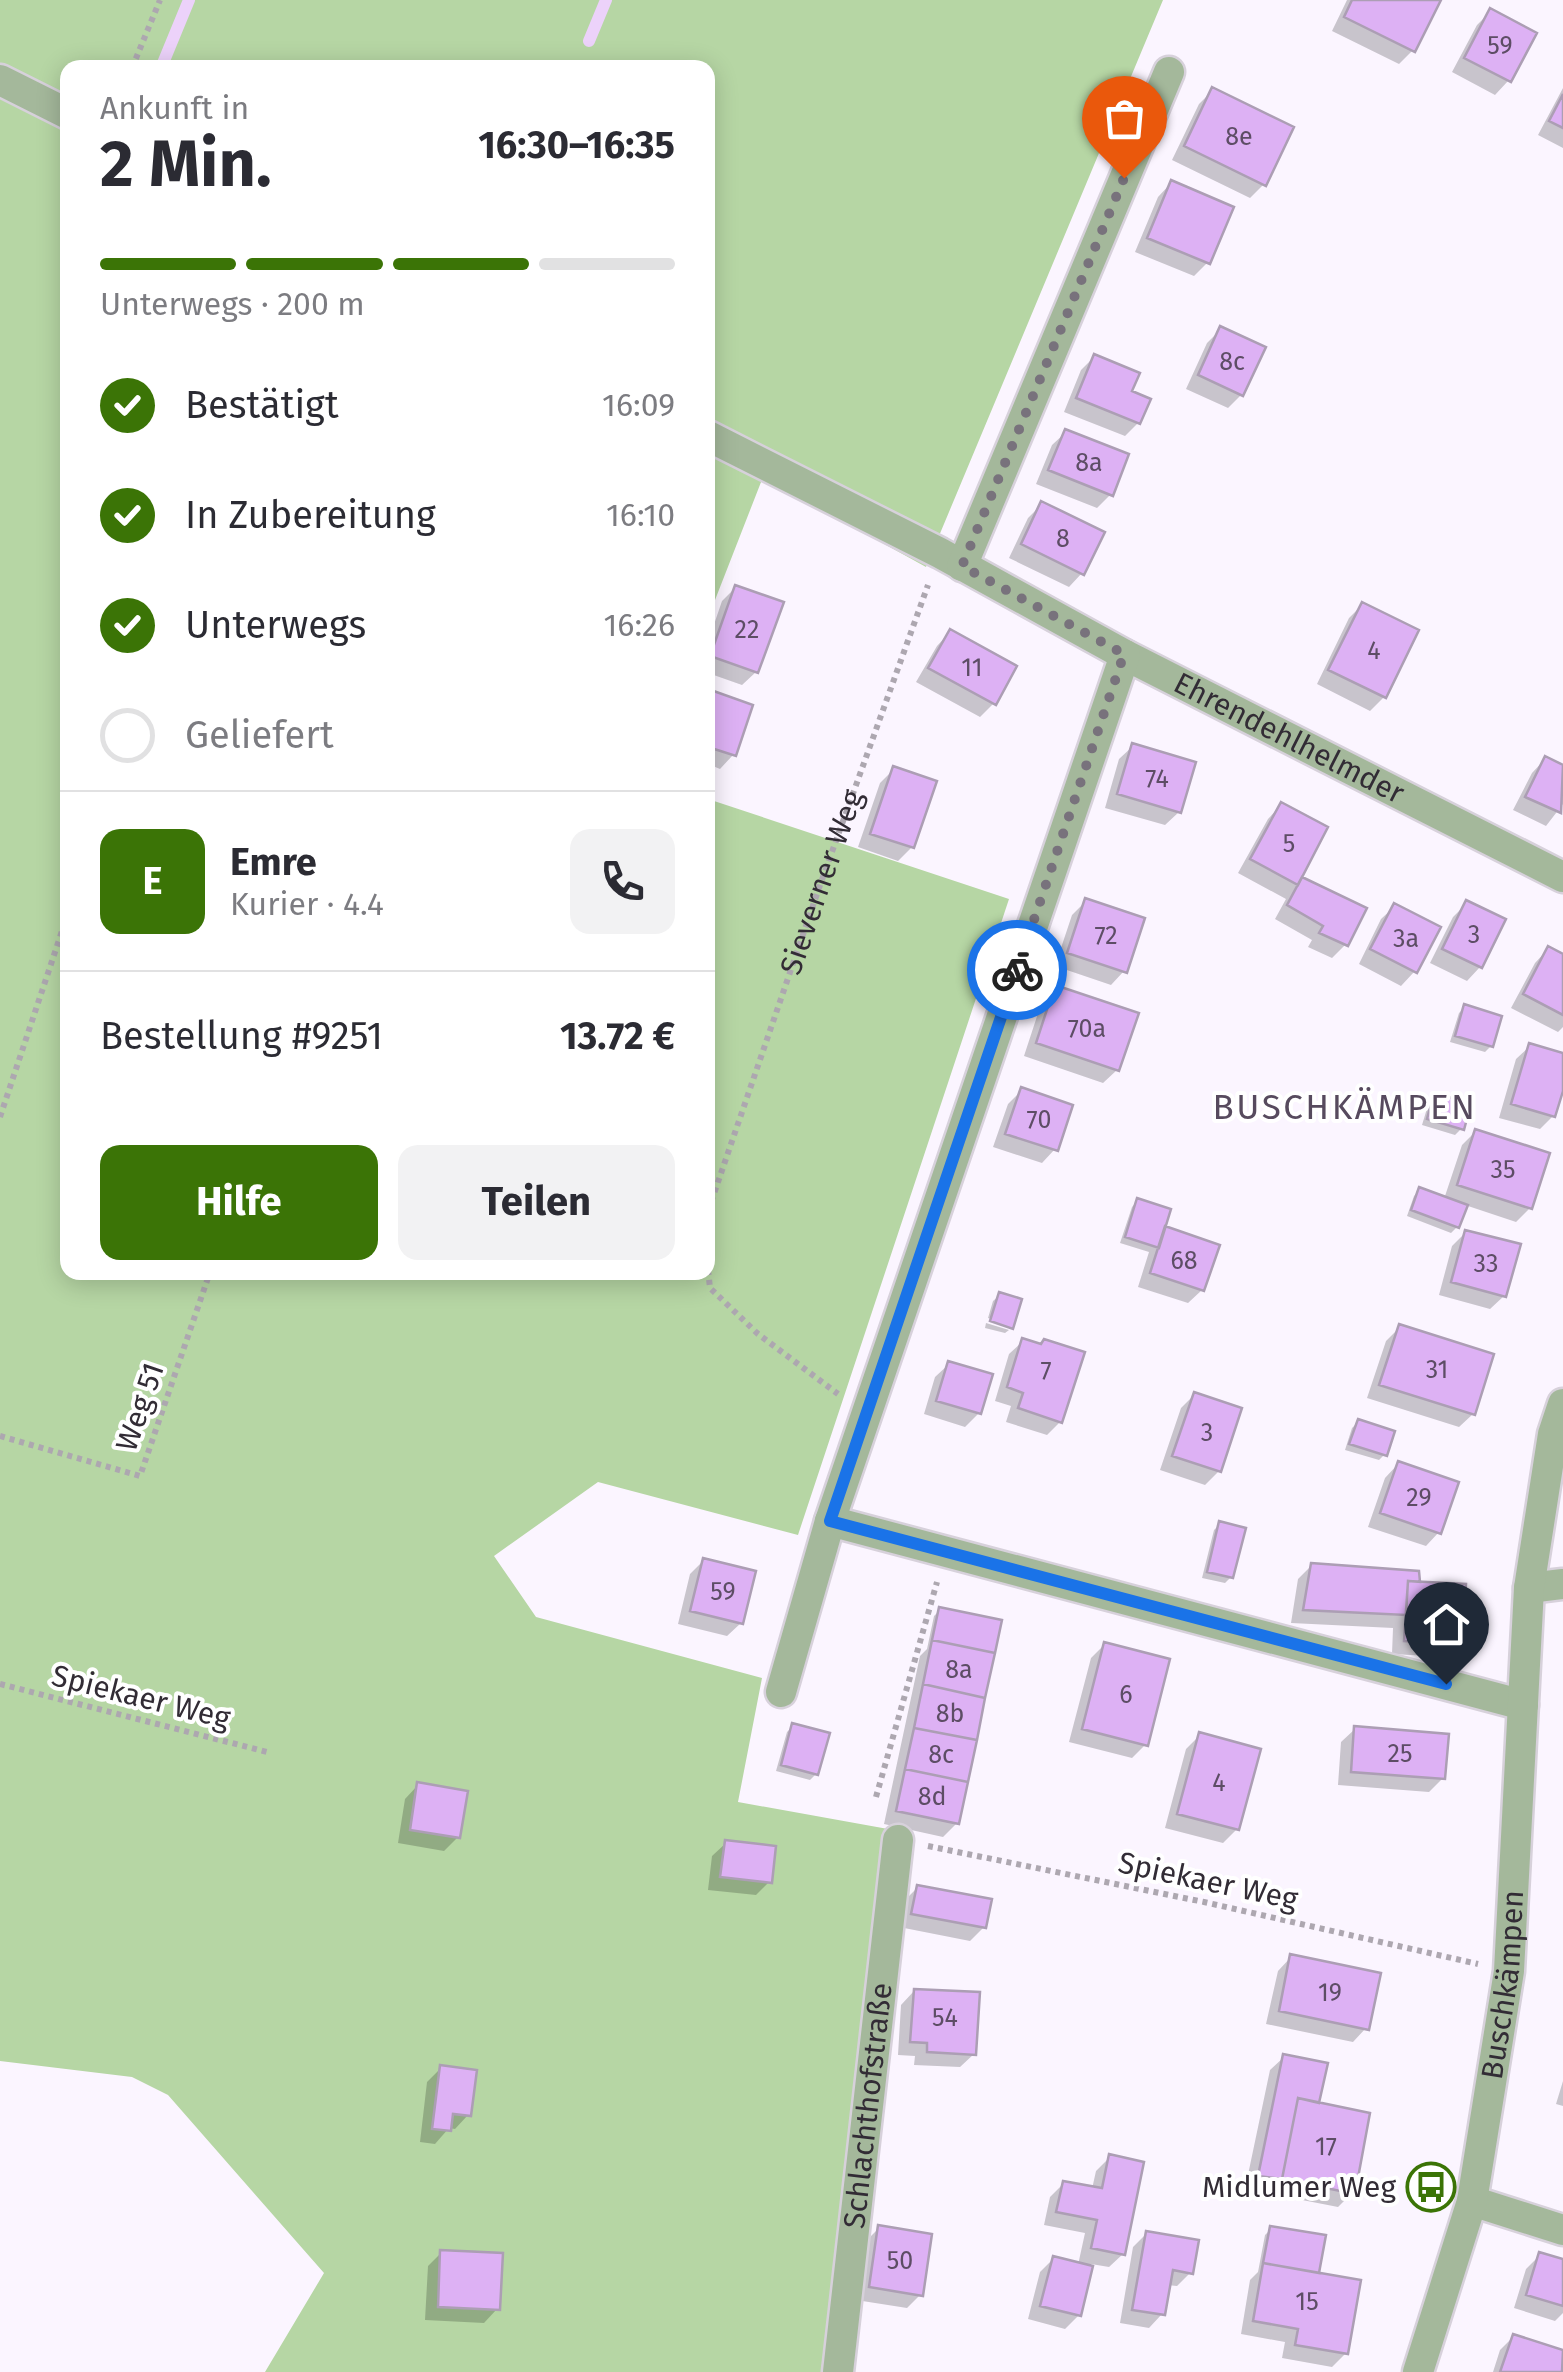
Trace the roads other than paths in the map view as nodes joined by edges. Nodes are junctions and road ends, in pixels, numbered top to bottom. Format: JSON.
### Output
{"nodes":[{"id":1,"x":1168,"y":72,"type":"dead end"},
{"id":2,"x":0,"y":80,"type":"edge"},
{"id":3,"x":60,"y":110,"type":"edge"},
{"id":4,"x":715,"y":440,"type":"edge"},
{"id":5,"x":951,"y":560,"type":"junction"},
{"id":6,"x":1124,"y":654,"type":"junction"},
{"id":7,"x":1563,"y":877,"type":"edge"},
{"id":8,"x":1563,"y":1404,"type":"edge"},
{"id":9,"x":830,"y":1521,"type":"junction"},
{"id":10,"x":1563,"y":1584,"type":"edge"},
{"id":11,"x":1529,"y":1588,"type":"junction"},
{"id":12,"x":781,"y":1692,"type":"dead end"},
{"id":13,"x":1523,"y":1705,"type":"junction"},
{"id":14,"x":898,"y":1840,"type":"road end"},
{"id":15,"x":1472,"y":2201,"type":"junction"},
{"id":16,"x":1563,"y":2230,"type":"edge"},
{"id":17,"x":838,"y":2372,"type":"edge"},
{"id":18,"x":1418,"y":2372,"type":"edge"}],
"edges":[{"from":1,"to":5,"type":"street"},
{"from":2,"to":3,"type":"street"},
{"from":4,"to":5,"type":"street","name":"Ehrendehlhelmder"},
{"from":5,"to":6,"type":"street","name":"Ehrendehlhelmder"},
{"from":6,"to":7,"type":"street","name":"Ehrendehlhelmder"},
{"from":6,"to":9,"type":"street"},
{"from":8,"to":11,"type":"street","name":"Buschkämpen"},
{"from":9,"to":12,"type":"street"},
{"from":9,"to":13,"type":"street"},
{"from":10,"to":11,"type":"street"},
{"from":11,"to":13,"type":"street","name":"Buschkämpen"},
{"from":13,"to":15,"type":"street","name":"Buschkämpen"},
{"from":14,"to":17,"type":"street","name":"Schlachthofstraße"},
{"from":15,"to":16,"type":"street"},
{"from":15,"to":18,"type":"street","name":"Buschkämpen"}]}
